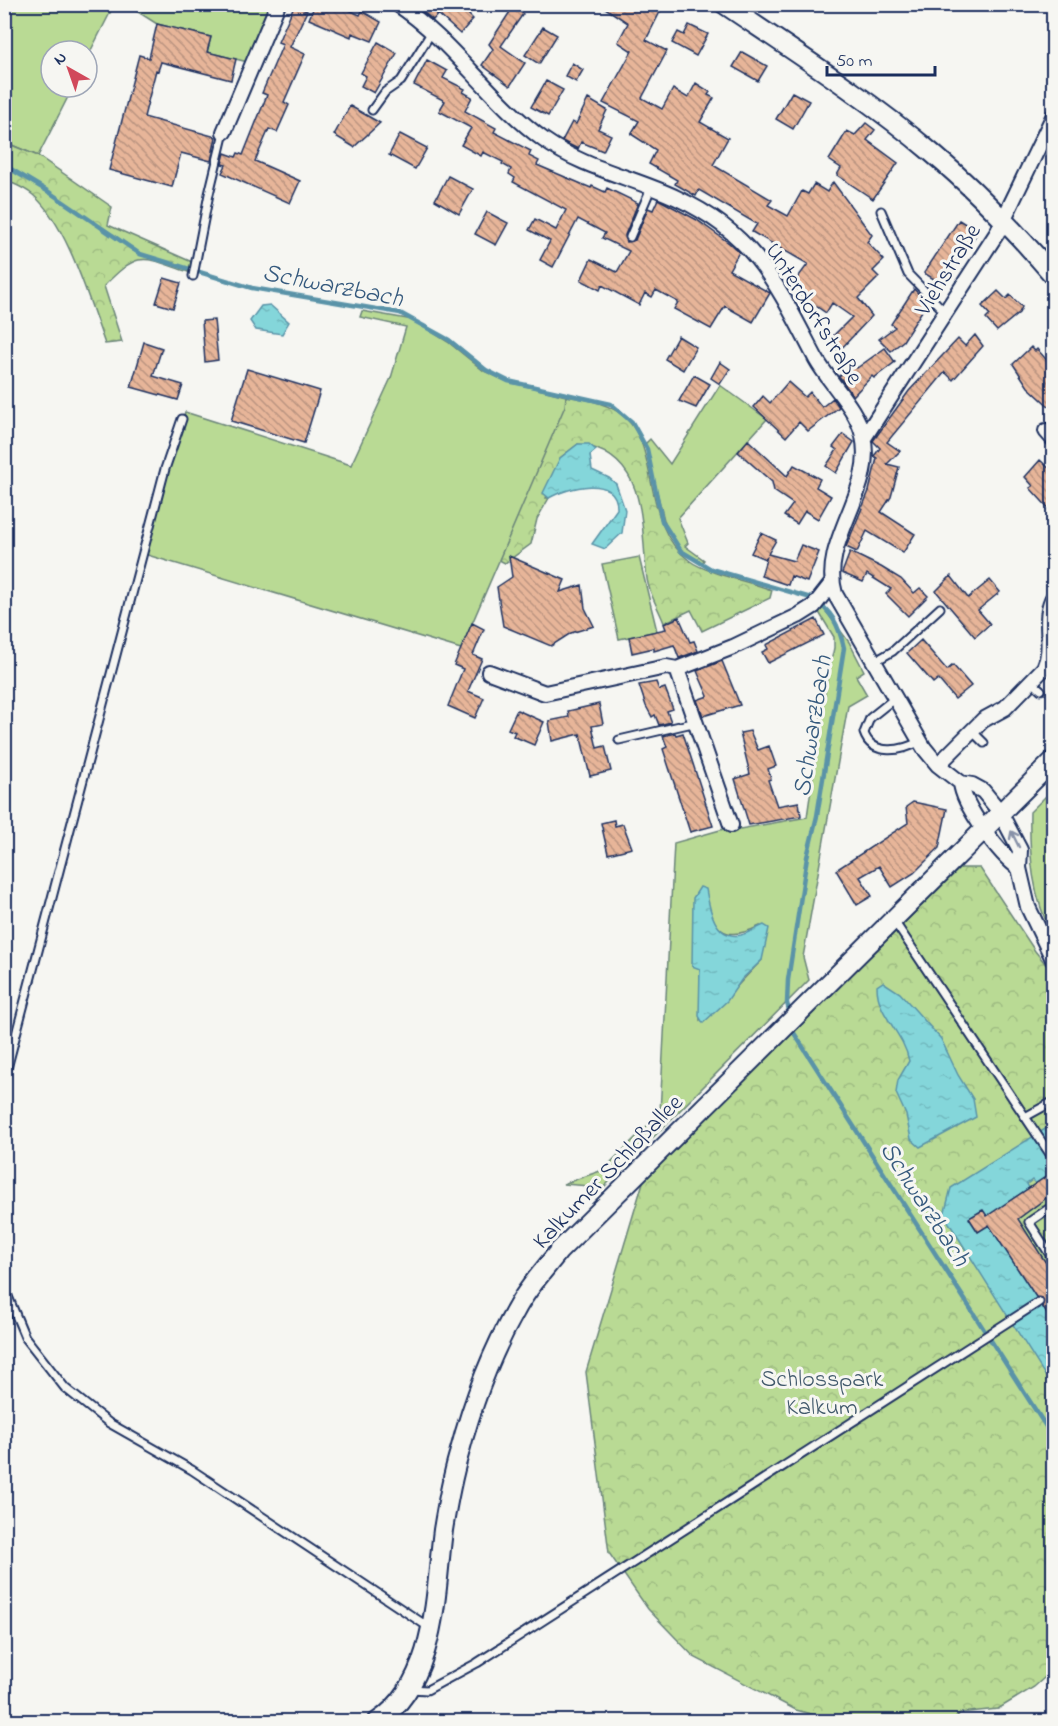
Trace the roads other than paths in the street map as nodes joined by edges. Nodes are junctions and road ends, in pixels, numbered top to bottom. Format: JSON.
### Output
{"nodes":[{"id":1,"x":278,"y":4,"type":"edge"},
{"id":2,"x":397,"y":4,"type":"edge"},
{"id":3,"x":724,"y":4,"type":"edge"},
{"id":4,"x":431,"y":33,"type":"junction"},
{"id":5,"x":372,"y":110,"type":"dead end"},
{"id":6,"x":1053,"y":115,"type":"edge"},
{"id":7,"x":225,"y":132,"type":"joint"},
{"id":8,"x":651,"y":188,"type":"junction"},
{"id":9,"x":881,"y":212,"type":"dead end"},
{"id":10,"x":1004,"y":220,"type":"junction"},
{"id":11,"x":630,"y":237,"type":"dead end"},
{"id":12,"x":193,"y":276,"type":"dead end"},
{"id":13,"x":1053,"y":276,"type":"edge"},
{"id":14,"x":947,"y":314,"type":"junction"},
{"id":15,"x":182,"y":419,"type":"dead end"},
{"id":16,"x":864,"y":438,"type":"junction"},
{"id":17,"x":831,"y":583,"type":"junction"},
{"id":18,"x":1053,"y":596,"type":"edge"},
{"id":19,"x":940,"y":608,"type":"dead end"},
{"id":20,"x":874,"y":662,"type":"junction"},
{"id":21,"x":677,"y":669,"type":"junction"},
{"id":22,"x":489,"y":672,"type":"dead end"},
{"id":23,"x":895,"y":698,"type":"junction"},
{"id":24,"x":697,"y":722,"type":"junction"},
{"id":25,"x":972,"y":731,"type":"junction"},
{"id":26,"x":619,"y":740,"type":"dead end"},
{"id":27,"x":920,"y":741,"type":"junction"},
{"id":28,"x":984,"y":743,"type":"dead end"},
{"id":29,"x":1053,"y":760,"type":"edge"},
{"id":30,"x":938,"y":765,"type":"junction"},
{"id":31,"x":961,"y":783,"type":"junction"},
{"id":32,"x":1000,"y":812,"type":"junction"},
{"id":33,"x":731,"y":825,"type":"dead end"},
{"id":34,"x":985,"y":827,"type":"junction"},
{"id":35,"x":1019,"y":868,"type":"junction"},
{"id":36,"x":892,"y":919,"type":"junction"},
{"id":37,"x":1053,"y":961,"type":"edge"},
{"id":38,"x":5,"y":1076,"type":"edge"},
{"id":39,"x":4,"y":1091,"type":"edge"},
{"id":40,"x":1053,"y":1101,"type":"edge"},
{"id":41,"x":1025,"y":1117,"type":"junction"},
{"id":42,"x":1053,"y":1160,"type":"edge"},
{"id":43,"x":1053,"y":1205,"type":"edge"},
{"id":44,"x":1053,"y":1261,"type":"edge"},
{"id":45,"x":4,"y":1287,"type":"edge"},
{"id":46,"x":1040,"y":1302,"type":"dead end"},
{"id":47,"x":430,"y":1628,"type":"junction"},
{"id":48,"x":409,"y":1689,"type":"junction"},
{"id":49,"x":377,"y":1722,"type":"edge"}],
"edges":[{"from":1,"to":7,"type":"street"},
{"from":2,"to":4,"type":"street","name":"Unterdorfstraße"},
{"from":3,"to":10,"type":"main road"},
{"from":4,"to":5,"type":"lane"},
{"from":4,"to":8,"type":"street","name":"Unterdorfstraße"},
{"from":6,"to":10,"type":"street","name":"Viehstraße"},
{"from":7,"to":12,"type":"lane"},
{"from":8,"to":11,"type":"lane"},
{"from":8,"to":16,"type":"street","name":"Unterdorfstraße"},
{"from":9,"to":14,"type":"lane"},
{"from":10,"to":13,"type":"main road"},
{"from":10,"to":14,"type":"street","name":"Viehstraße"},
{"from":14,"to":16,"type":"street","name":"Viehstraße"},
{"from":15,"to":38,"type":"lane"},
{"from":16,"to":17,"type":"street","name":"Unterdorfstraße"},
{"from":17,"to":20,"type":"street"},
{"from":17,"to":21,"type":"street"},
{"from":18,"to":25,"type":"street"},
{"from":19,"to":20,"type":"lane"},
{"from":20,"to":23,"type":"street"},
{"from":21,"to":22,"type":"street"},
{"from":21,"to":24,"type":"street"},
{"from":23,"to":27,"type":"street"},
{"from":23,"to":27,"type":"lane"},
{"from":24,"to":26,"type":"lane"},
{"from":24,"to":33,"type":"street"},
{"from":25,"to":28,"type":"lane"},
{"from":25,"to":30,"type":"street"},
{"from":27,"to":30,"type":"street"},
{"from":29,"to":32,"type":"main road","name":"Kalkumer Schloßallee"},
{"from":30,"to":31,"type":"street"},
{"from":31,"to":32,"type":"street"},
{"from":31,"to":34,"type":"street"},
{"from":32,"to":34,"type":"main road","name":"Kalkumer Schloßallee"},
{"from":35,"to":32,"type":"street","one_way":true},
{"from":34,"to":35,"type":"street"},
{"from":34,"to":36,"type":"main road","name":"Kalkumer Schloßallee"},
{"from":35,"to":37,"type":"street"},
{"from":36,"to":41,"type":"lane"},
{"from":36,"to":47,"type":"main road","name":"Kalkumer Schloßallee"},
{"from":38,"to":39,"type":"lane"},
{"from":40,"to":41,"type":"lane"},
{"from":41,"to":42,"type":"lane"},
{"from":43,"to":44,"type":"lane"},
{"from":45,"to":47,"type":"lane"},
{"from":46,"to":48,"type":"lane"},
{"from":47,"to":48,"type":"main road","name":"Kalkumer Schloßallee"},
{"from":48,"to":49,"type":"main road","name":"Kalkumer Schloßallee"}]}
